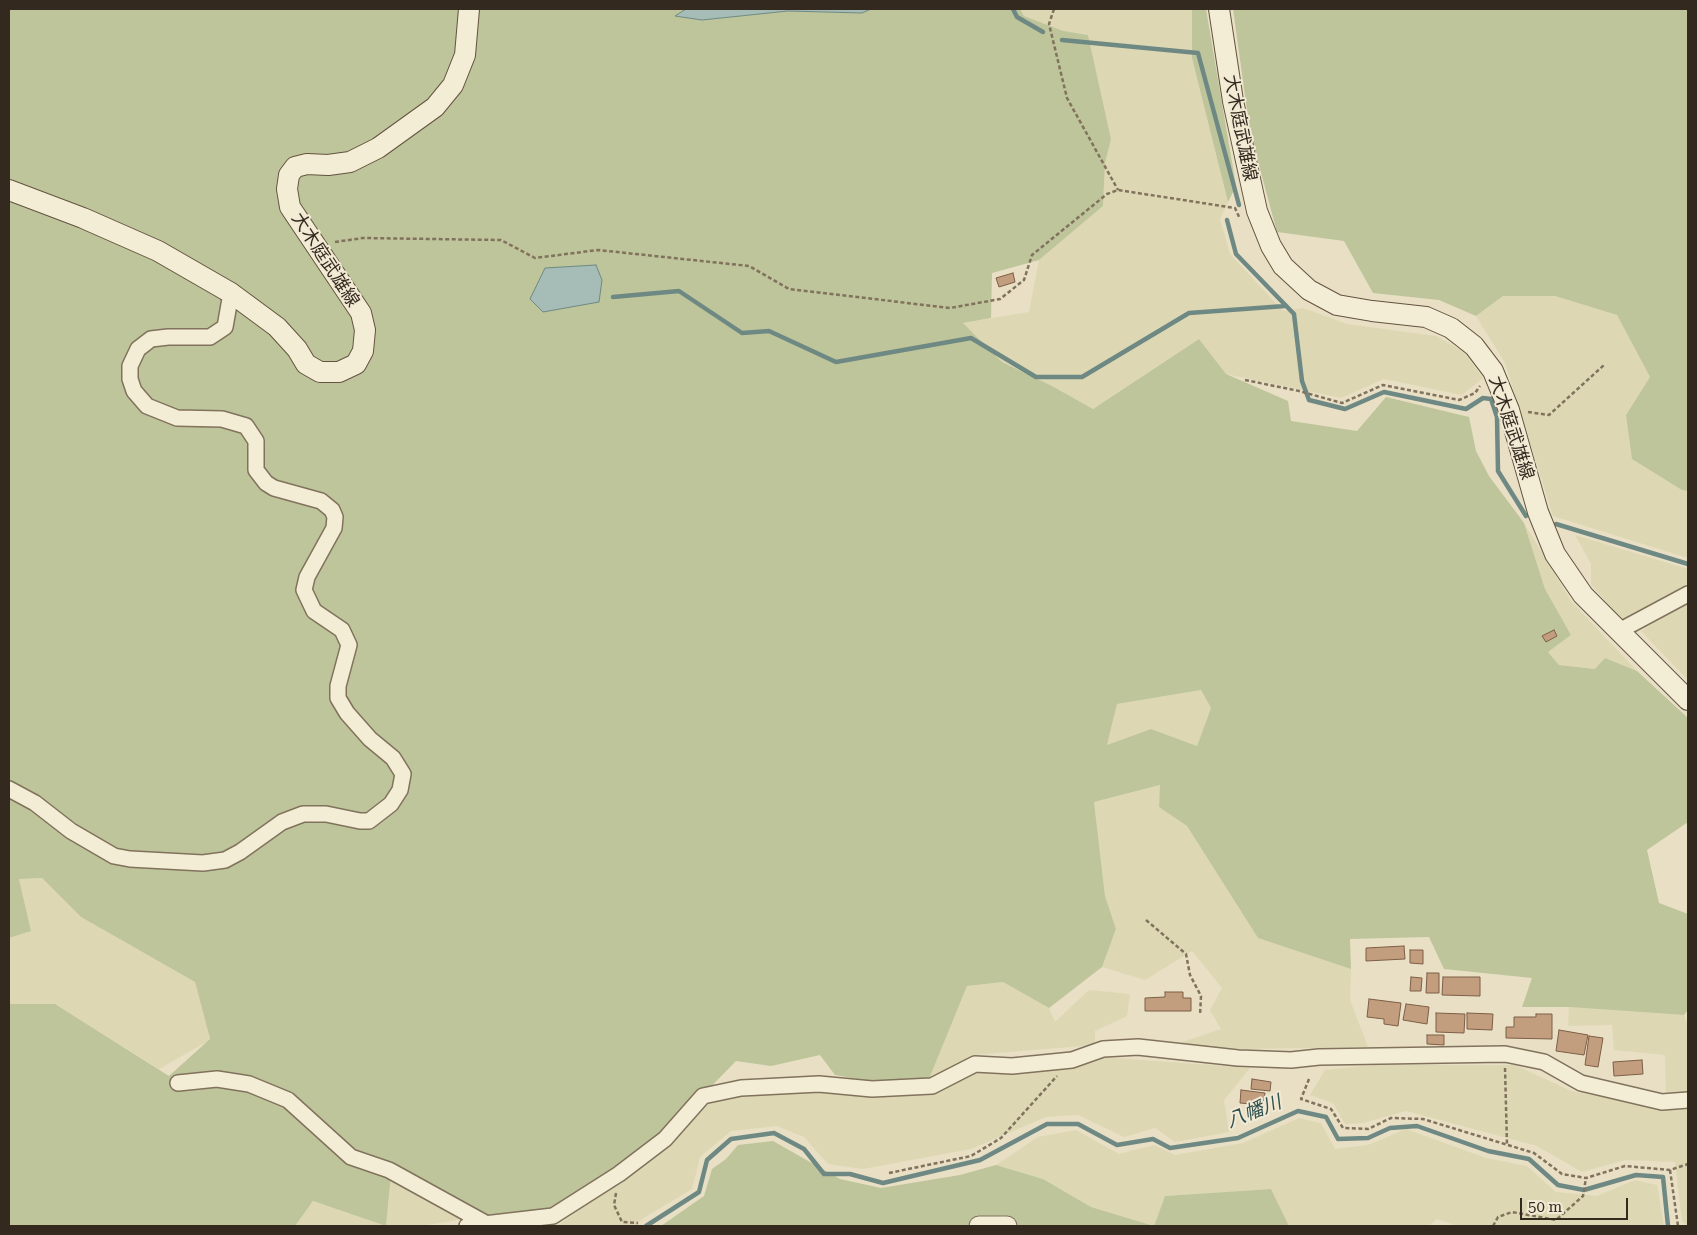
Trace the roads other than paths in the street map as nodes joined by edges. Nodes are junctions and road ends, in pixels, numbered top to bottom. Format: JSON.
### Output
{"nodes":[{"id":1,"x":468,"y":9,"type":"edge"},
{"id":2,"x":1219,"y":9,"type":"edge"},
{"id":3,"x":9,"y":190,"type":"edge"},
{"id":4,"x":231,"y":292,"type":"junction"},
{"id":5,"x":1688,"y":594,"type":"edge"},
{"id":6,"x":1619,"y":632,"type":"junction"},
{"id":7,"x":1688,"y":700,"type":"edge"},
{"id":8,"x":9,"y":790,"type":"edge"},
{"id":9,"x":178,"y":1083,"type":"dead end"},
{"id":10,"x":1688,"y":1100,"type":"edge"},
{"id":11,"x":487,"y":1224,"type":"junction"},
{"id":12,"x":467,"y":1226,"type":"edge"},
{"id":13,"x":979,"y":1226,"type":"edge"},
{"id":14,"x":1007,"y":1226,"type":"edge"}],
"edges":[{"from":1,"to":4,"type":"main road","name":"大木庭武雄線"},
{"from":2,"to":6,"type":"main road","name":"大木庭武雄線"},
{"from":3,"to":4,"type":"main road","name":"大木庭武雄線"},
{"from":4,"to":8,"type":"street"},
{"from":5,"to":6,"type":"street"},
{"from":6,"to":7,"type":"main road","name":"大木庭武雄線"},
{"from":9,"to":11,"type":"street"},
{"from":10,"to":11,"type":"street"},
{"from":11,"to":12,"type":"street"},
{"from":13,"to":14,"type":"street"}]}
